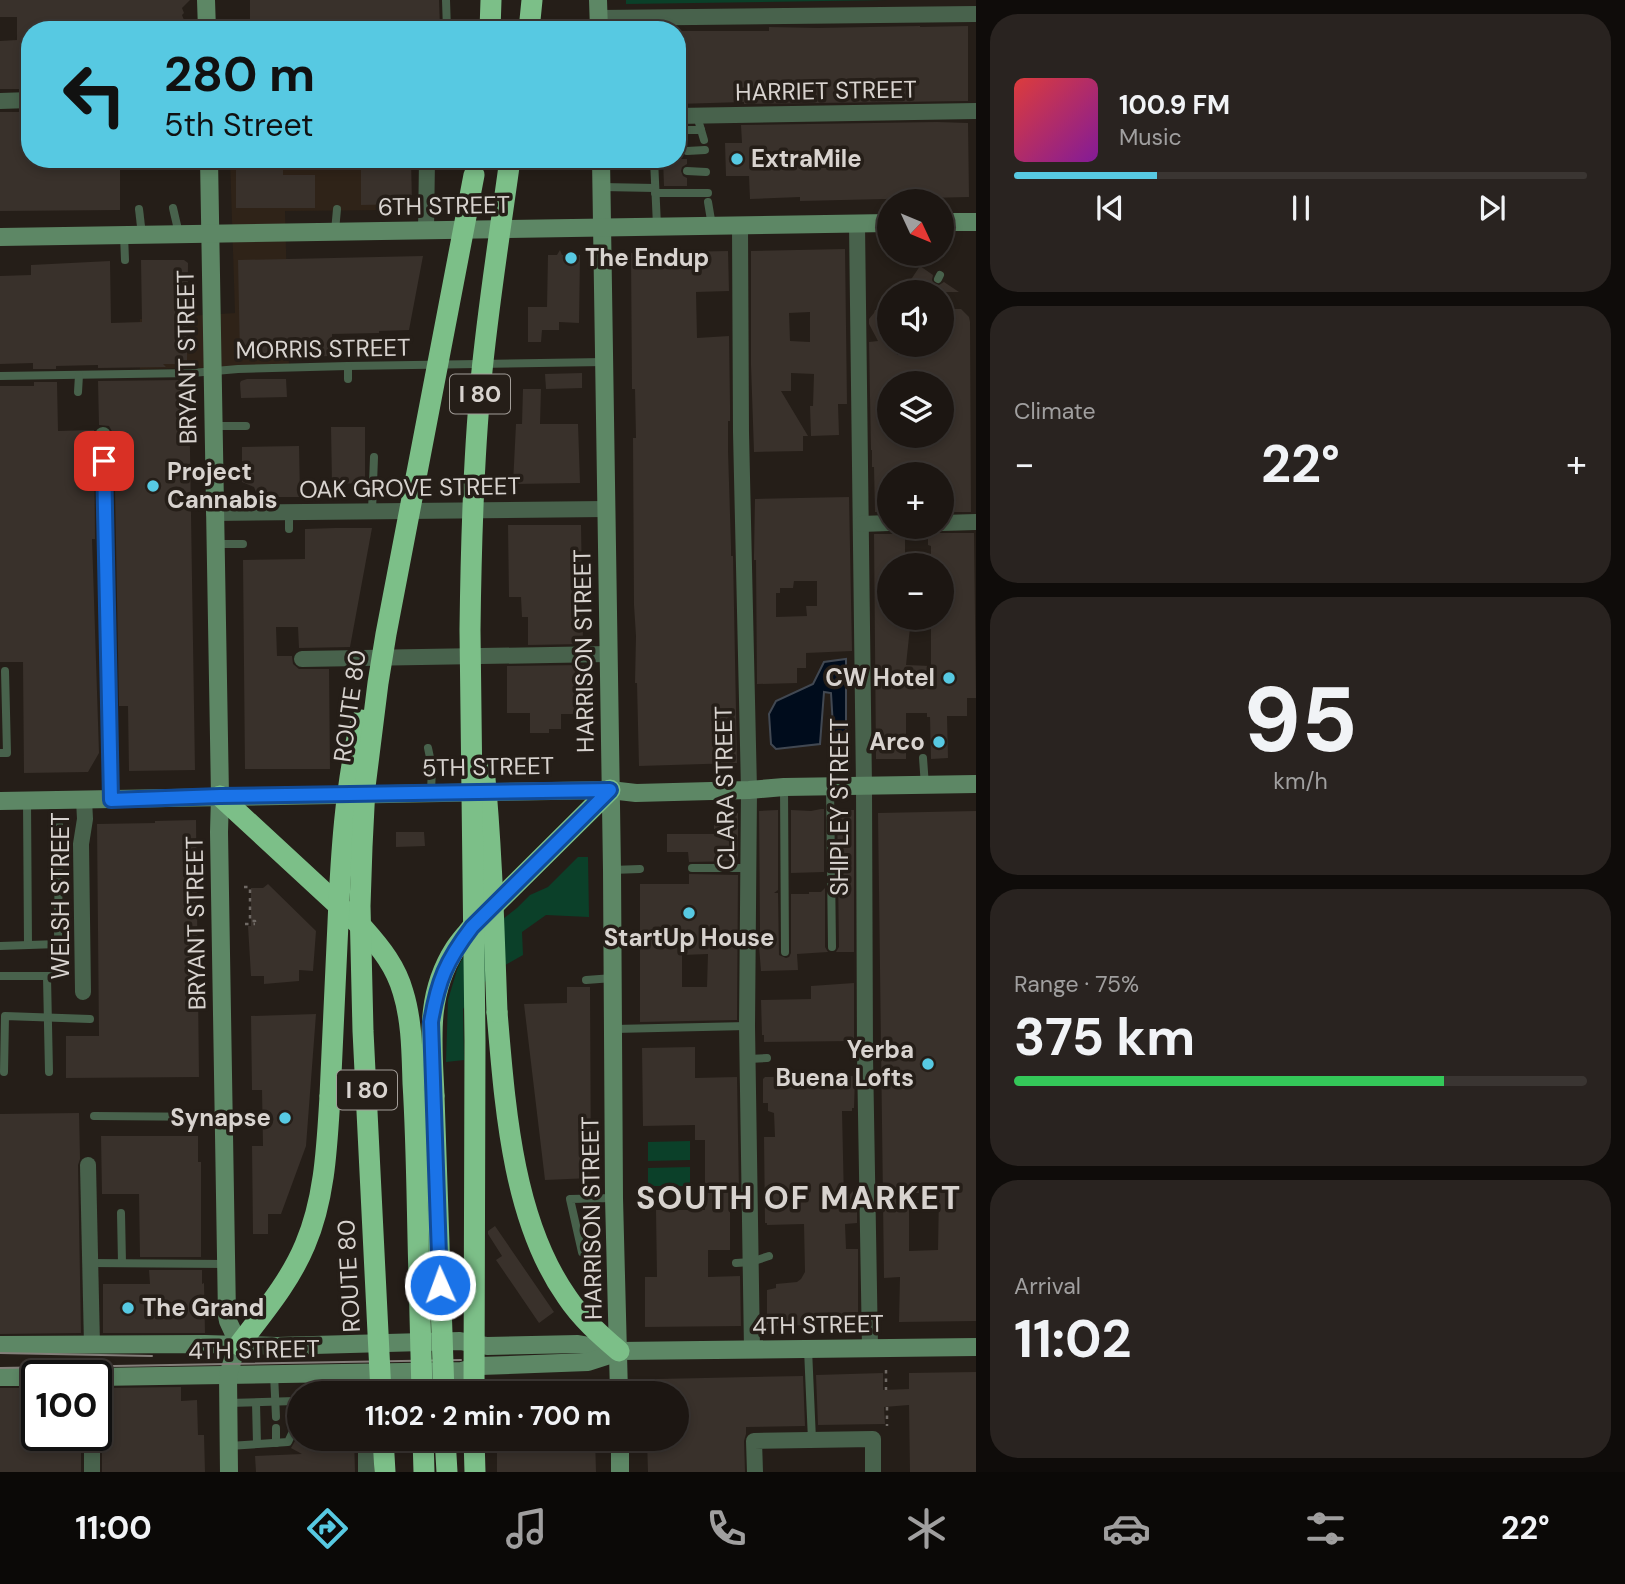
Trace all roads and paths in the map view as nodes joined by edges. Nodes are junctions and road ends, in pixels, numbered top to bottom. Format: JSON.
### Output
{"nodes":[{"id":1,"x":206,"y":0,"type":"edge"},
{"id":2,"x":446,"y":0,"type":"edge"},
{"id":3,"x":489,"y":0,"type":"edge"},
{"id":4,"x":532,"y":0,"type":"edge"},
{"id":5,"x":598,"y":0,"type":"edge"},
{"id":6,"x":976,"y":14,"type":"edge"},
{"id":7,"x":207,"y":21,"type":"edge"},
{"id":8,"x":447,"y":21,"type":"edge"},
{"id":9,"x":489,"y":21,"type":"edge"},
{"id":10,"x":529,"y":21,"type":"edge"},
{"id":11,"x":599,"y":21,"type":"edge"},
{"id":12,"x":686,"y":22,"type":"edge"},
{"id":13,"x":21,"y":100,"type":"edge"},
{"id":14,"x":0,"y":101,"type":"edge"},
{"id":15,"x":976,"y":111,"type":"edge"},
{"id":16,"x":686,"y":119,"type":"edge"},
{"id":17,"x":699,"y":123,"type":"junction"},
{"id":18,"x":686,"y":127,"type":"edge"},
{"id":19,"x":704,"y":139,"type":"dead end"},
{"id":20,"x":687,"y":150,"type":"dead end"},
{"id":21,"x":705,"y":150,"type":"dead end"},
{"id":22,"x":209,"y":168,"type":"edge"},
{"id":23,"x":427,"y":168,"type":"edge"},
{"id":24,"x":475,"y":168,"type":"edge"},
{"id":25,"x":509,"y":168,"type":"edge"},
{"id":26,"x":601,"y":168,"type":"edge"},
{"id":27,"x":658,"y":168,"type":"edge"},
{"id":28,"x":687,"y":171,"type":"dead end"},
{"id":29,"x":706,"y":172,"type":"dead end"},
{"id":30,"x":601,"y":187,"type":"junction"},
{"id":31,"x":655,"y":191,"type":"junction"},
{"id":32,"x":173,"y":208,"type":"dead end"},
{"id":33,"x":139,"y":209,"type":"dead end"},
{"id":34,"x":337,"y":209,"type":"dead end"},
{"id":35,"x":954,"y":222,"type":"edge"},
{"id":36,"x":976,"y":222,"type":"edge"},
{"id":37,"x":877,"y":223,"type":"edge"},
{"id":38,"x":857,"y":224,"type":"junction"},
{"id":39,"x":712,"y":226,"type":"junction"},
{"id":40,"x":740,"y":226,"type":"junction"},
{"id":41,"x":657,"y":227,"type":"junction"},
{"id":42,"x":602,"y":228,"type":"junction"},
{"id":43,"x":426,"y":231,"type":"junction"},
{"id":44,"x":335,"y":232,"type":"junction"},
{"id":45,"x":180,"y":234,"type":"junction"},
{"id":46,"x":210,"y":234,"type":"junction"},
{"id":47,"x":124,"y":235,"type":"junction"},
{"id":48,"x":142,"y":235,"type":"junction"},
{"id":49,"x":0,"y":237,"type":"edge"},
{"id":50,"x":125,"y":260,"type":"dead end"},
{"id":51,"x":604,"y":362,"type":"junction"},
{"id":52,"x":348,"y":366,"type":"junction"},
{"id":53,"x":212,"y":371,"type":"junction"},
{"id":54,"x":79,"y":375,"type":"junction"},
{"id":55,"x":0,"y":376,"type":"edge"},
{"id":56,"x":348,"y":379,"type":"dead end"},
{"id":57,"x":78,"y":392,"type":"dead end"},
{"id":58,"x":213,"y":426,"type":"junction"},
{"id":59,"x":246,"y":426,"type":"dead end"},
{"id":60,"x":103,"y":435,"type":"dead end"},
{"id":61,"x":374,"y":457,"type":"dead end"},
{"id":62,"x":606,"y":509,"type":"junction"},
{"id":63,"x":372,"y":511,"type":"junction"},
{"id":64,"x":289,"y":512,"type":"junction"},
{"id":65,"x":214,"y":513,"type":"junction"},
{"id":66,"x":976,"y":522,"type":"edge"},
{"id":67,"x":877,"y":523,"type":"edge"},
{"id":68,"x":954,"y":523,"type":"edge"},
{"id":69,"x":861,"y":524,"type":"junction"},
{"id":70,"x":289,"y":529,"type":"dead end"},
{"id":71,"x":215,"y":544,"type":"junction"},
{"id":72,"x":243,"y":544,"type":"dead end"},
{"id":73,"x":470,"y":630,"type":"junction"},
{"id":74,"x":386,"y":634,"type":"junction"},
{"id":75,"x":608,"y":654,"type":"junction"},
{"id":76,"x":302,"y":659,"type":"dead end"},
{"id":77,"x":5,"y":671,"type":"dead end"},
{"id":78,"x":428,"y":748,"type":"dead end"},
{"id":79,"x":0,"y":753,"type":"edge"},
{"id":80,"x":923,"y":758,"type":"dead end"},
{"id":81,"x":976,"y":784,"type":"edge"},
{"id":82,"x":925,"y":786,"type":"junction"},
{"id":83,"x":784,"y":787,"type":"junction"},
{"id":84,"x":830,"y":787,"type":"junction"},
{"id":85,"x":864,"y":787,"type":"junction"},
{"id":86,"x":610,"y":790,"type":"junction"},
{"id":87,"x":749,"y":790,"type":"junction"},
{"id":88,"x":431,"y":792,"type":"junction"},
{"id":89,"x":220,"y":796,"type":"junction"},
{"id":90,"x":84,"y":800,"type":"junction"},
{"id":91,"x":111,"y":800,"type":"junction"},
{"id":92,"x":0,"y":801,"type":"edge"},
{"id":93,"x":27,"y":801,"type":"junction"},
{"id":94,"x":59,"y":820,"type":"dead end"},
{"id":95,"x":692,"y":868,"type":"dead end"},
{"id":96,"x":749,"y":868,"type":"junction"},
{"id":97,"x":640,"y":869,"type":"dead end"},
{"id":98,"x":612,"y":870,"type":"junction"},
{"id":99,"x":244,"y":887,"type":"dead end"},
{"id":100,"x":245,"y":924,"type":"dead end"},
{"id":101,"x":58,"y":944,"type":"junction"},
{"id":102,"x":28,"y":945,"type":"junction"},
{"id":103,"x":0,"y":946,"type":"edge"},
{"id":104,"x":832,"y":947,"type":"dead end"},
{"id":105,"x":785,"y":952,"type":"dead end"},
{"id":106,"x":0,"y":976,"type":"edge"},
{"id":107,"x":47,"y":977,"type":"junction"},
{"id":108,"x":613,"y":978,"type":"junction"},
{"id":109,"x":586,"y":980,"type":"dead end"},
{"id":110,"x":83,"y":992,"type":"dead end"},
{"id":111,"x":47,"y":1017,"type":"junction"},
{"id":112,"x":90,"y":1019,"type":"dead end"},
{"id":113,"x":747,"y":1026,"type":"junction"},
{"id":114,"x":614,"y":1029,"type":"junction"},
{"id":115,"x":767,"y":1058,"type":"dead end"},
{"id":116,"x":748,"y":1059,"type":"junction"},
{"id":117,"x":4,"y":1072,"type":"dead end"},
{"id":118,"x":49,"y":1072,"type":"dead end"},
{"id":119,"x":424,"y":1096,"type":"junction"},
{"id":120,"x":94,"y":1116,"type":"dead end"},
{"id":121,"x":224,"y":1117,"type":"junction"},
{"id":122,"x":88,"y":1165,"type":"dead end"},
{"id":123,"x":614,"y":1198,"type":"junction"},
{"id":124,"x":121,"y":1213,"type":"dead end"},
{"id":125,"x":582,"y":1252,"type":"dead end"},
{"id":126,"x":769,"y":1256,"type":"dead end"},
{"id":127,"x":744,"y":1262,"type":"junction"},
{"id":128,"x":89,"y":1263,"type":"junction"},
{"id":129,"x":121,"y":1263,"type":"junction"},
{"id":130,"x":226,"y":1264,"type":"junction"},
{"id":131,"x":0,"y":1345,"type":"edge"},
{"id":132,"x":92,"y":1345,"type":"junction"},
{"id":133,"x":239,"y":1345,"type":"junction"},
{"id":134,"x":487,"y":1346,"type":"junction"},
{"id":135,"x":976,"y":1347,"type":"edge"},
{"id":136,"x":870,"y":1348,"type":"junction"},
{"id":137,"x":808,"y":1349,"type":"junction"},
{"id":138,"x":752,"y":1350,"type":"junction"},
{"id":139,"x":619,"y":1351,"type":"junction"},
{"id":140,"x":480,"y":1366,"type":"junction"},
{"id":141,"x":886,"y":1370,"type":"dead end"},
{"id":142,"x":365,"y":1373,"type":"junction"},
{"id":143,"x":274,"y":1374,"type":"junction"},
{"id":144,"x":228,"y":1375,"type":"junction"},
{"id":145,"x":0,"y":1377,"type":"edge"},
{"id":146,"x":21,"y":1377,"type":"edge"},
{"id":147,"x":112,"y":1377,"type":"edge"},
{"id":148,"x":365,"y":1381,"type":"edge"},
{"id":149,"x":380,"y":1381,"type":"edge"},
{"id":150,"x":422,"y":1381,"type":"edge"},
{"id":151,"x":443,"y":1381,"type":"edge"},
{"id":152,"x":474,"y":1381,"type":"edge"},
{"id":153,"x":481,"y":1381,"type":"edge"},
{"id":154,"x":619,"y":1381,"type":"edge"},
{"id":155,"x":887,"y":1390,"type":"dead end"},
{"id":156,"x":275,"y":1402,"type":"junction"},
{"id":157,"x":228,"y":1403,"type":"junction"},
{"id":158,"x":256,"y":1403,"type":"junction"},
{"id":159,"x":887,"y":1406,"type":"dead end"},
{"id":160,"x":276,"y":1417,"type":"dead end"},
{"id":161,"x":887,"y":1426,"type":"dead end"},
{"id":162,"x":276,"y":1427,"type":"dead end"},
{"id":163,"x":812,"y":1440,"type":"junction"},
{"id":164,"x":276,"y":1443,"type":"junction"},
{"id":165,"x":257,"y":1444,"type":"junction"},
{"id":166,"x":229,"y":1446,"type":"junction"},
{"id":167,"x":92,"y":1451,"type":"edge"},
{"id":168,"x":366,"y":1451,"type":"edge"},
{"id":169,"x":384,"y":1451,"type":"edge"},
{"id":170,"x":423,"y":1451,"type":"edge"},
{"id":171,"x":446,"y":1451,"type":"edge"},
{"id":172,"x":474,"y":1451,"type":"edge"},
{"id":173,"x":482,"y":1451,"type":"edge"},
{"id":174,"x":620,"y":1451,"type":"edge"},
{"id":175,"x":92,"y":1472,"type":"edge"},
{"id":176,"x":229,"y":1472,"type":"edge"},
{"id":177,"x":366,"y":1472,"type":"edge"},
{"id":178,"x":385,"y":1472,"type":"edge"},
{"id":179,"x":424,"y":1472,"type":"edge"},
{"id":180,"x":447,"y":1472,"type":"edge"},
{"id":181,"x":475,"y":1472,"type":"edge"},
{"id":182,"x":482,"y":1472,"type":"edge"},
{"id":183,"x":620,"y":1472,"type":"edge"},
{"id":184,"x":755,"y":1472,"type":"edge"},
{"id":185,"x":873,"y":1472,"type":"edge"}],
"edges":[{"from":1,"to":7,"type":"main road"},
{"from":2,"to":8,"type":"lane"},
{"from":3,"to":9,"type":"highway"},
{"from":4,"to":10,"type":"highway"},
{"from":5,"to":11,"type":"main road"},
{"from":6,"to":12,"type":"street"},
{"from":13,"to":14,"type":"street"},
{"from":15,"to":17,"type":"street","name":"HARRIET STREET"},
{"from":16,"to":17,"type":"street","name":"HARRIET STREET"},
{"from":17,"to":18,"type":"lane"},
{"from":17,"to":19,"type":"lane"},
{"from":20,"to":21,"type":"lane"},
{"from":22,"to":46,"type":"main road","name":"BRYANT STREET"},
{"from":23,"to":43,"type":"street"},
{"from":24,"to":74,"type":"highway","name":"ROUTE 80","number":"I 80","bridge":true},
{"from":25,"to":73,"type":"highway","number":"I 80","bridge":true},
{"from":26,"to":30,"type":"main road","name":"HARRISON STREET"},
{"from":27,"to":31,"type":"lane"},
{"from":28,"to":29,"type":"lane"},
{"from":30,"to":31,"type":"lane"},
{"from":30,"to":42,"type":"main road","name":"HARRISON STREET"},
{"from":31,"to":39,"type":"lane"},
{"from":31,"to":41,"type":"lane"},
{"from":32,"to":45,"type":"lane"},
{"from":33,"to":48,"type":"lane"},
{"from":34,"to":44,"type":"lane"},
{"from":35,"to":36,"type":"main road"},
{"from":37,"to":38,"type":"main road","name":"6TH STREET"},
{"from":38,"to":40,"type":"main road","name":"6TH STREET"},
{"from":38,"to":69,"type":"street","name":"SHIPLEY STREET"},
{"from":39,"to":40,"type":"main road","name":"6TH STREET"},
{"from":39,"to":41,"type":"main road","name":"6TH STREET"},
{"from":40,"to":87,"type":"street","name":"CLARA STREET"},
{"from":41,"to":42,"type":"main road","name":"6TH STREET"},
{"from":42,"to":43,"type":"main road","name":"6TH STREET"},
{"from":42,"to":51,"type":"main road","name":"HARRISON STREET"},
{"from":43,"to":44,"type":"main road","name":"6TH STREET"},
{"from":44,"to":46,"type":"main road","name":"6TH STREET"},
{"from":45,"to":46,"type":"main road","name":"6TH STREET"},
{"from":45,"to":48,"type":"main road","name":"6TH STREET"},
{"from":46,"to":53,"type":"main road","name":"BRYANT STREET"},
{"from":47,"to":48,"type":"main road","name":"6TH STREET"},
{"from":47,"to":49,"type":"main road","name":"6TH STREET"},
{"from":47,"to":50,"type":"lane"},
{"from":51,"to":52,"type":"lane","name":"MORRIS STREET"},
{"from":51,"to":62,"type":"main road","name":"HARRISON STREET"},
{"from":52,"to":53,"type":"lane","name":"MORRIS STREET"},
{"from":52,"to":56,"type":"lane"},
{"from":53,"to":54,"type":"lane","name":"MORRIS STREET"},
{"from":53,"to":58,"type":"main road","name":"BRYANT STREET"},
{"from":54,"to":55,"type":"lane","name":"MORRIS STREET"},
{"from":54,"to":57,"type":"lane"},
{"from":58,"to":59,"type":"lane"},
{"from":58,"to":65,"type":"main road","name":"BRYANT STREET"},
{"from":60,"to":91,"type":"street"},
{"from":61,"to":63,"type":"lane"},
{"from":62,"to":63,"type":"street","name":"OAK GROVE STREET"},
{"from":62,"to":75,"type":"main road","name":"HARRISON STREET"},
{"from":63,"to":64,"type":"street","name":"OAK GROVE STREET"},
{"from":64,"to":65,"type":"street","name":"OAK GROVE STREET"},
{"from":64,"to":70,"type":"lane"},
{"from":65,"to":71,"type":"main road","name":"BRYANT STREET"},
{"from":66,"to":68,"type":"street"},
{"from":67,"to":69,"type":"street"},
{"from":69,"to":85,"type":"street","name":"SHIPLEY STREET"},
{"from":71,"to":72,"type":"lane"},
{"from":71,"to":89,"type":"main road","name":"BRYANT STREET"},
{"from":73,"to":139,"type":"highway","bridge":true},
{"from":73,"to":152,"type":"highway","number":"I 80","bridge":true},
{"from":74,"to":133,"type":"highway","bridge":true},
{"from":74,"to":149,"type":"highway","name":"ROUTE 80","number":"I 80","bridge":true},
{"from":75,"to":76,"type":"street"},
{"from":75,"to":86,"type":"main road","name":"HARRISON STREET"},
{"from":77,"to":79,"type":"lane"},
{"from":78,"to":88,"type":"lane"},
{"from":80,"to":82,"type":"lane"},
{"from":81,"to":82,"type":"main road","name":"5TH STREET"},
{"from":82,"to":85,"type":"main road","name":"5TH STREET"},
{"from":83,"to":84,"type":"main road","name":"5TH STREET"},
{"from":83,"to":87,"type":"main road","name":"5TH STREET"},
{"from":83,"to":105,"type":"lane"},
{"from":84,"to":85,"type":"main road","name":"5TH STREET"},
{"from":84,"to":104,"type":"lane"},
{"from":85,"to":136,"type":"street","name":"SHIPLEY STREET"},
{"from":86,"to":87,"type":"main road","name":"5TH STREET"},
{"from":86,"to":88,"type":"main road","name":"5TH STREET"},
{"from":86,"to":98,"type":"main road","name":"HARRISON STREET"},
{"from":86,"to":119,"type":"highway"},
{"from":87,"to":96,"type":"street","name":"CLARA STREET"},
{"from":88,"to":89,"type":"main road","name":"5TH STREET"},
{"from":89,"to":91,"type":"main road","name":"5TH STREET"},
{"from":89,"to":119,"type":"highway"},
{"from":89,"to":121,"type":"main road","name":"BRYANT STREET"},
{"from":90,"to":91,"type":"main road","name":"5TH STREET"},
{"from":90,"to":93,"type":"main road","name":"5TH STREET"},
{"from":90,"to":110,"type":"street","name":"WELSH STREET"},
{"from":92,"to":93,"type":"main road","name":"5TH STREET"},
{"from":93,"to":102,"type":"lane"},
{"from":94,"to":101,"type":"lane"},
{"from":95,"to":96,"type":"lane"},
{"from":96,"to":113,"type":"street","name":"CLARA STREET"},
{"from":97,"to":98,"type":"lane"},
{"from":98,"to":108,"type":"main road","name":"HARRISON STREET"},
{"from":99,"to":100,"type":"path"},
{"from":101,"to":102,"type":"lane"},
{"from":101,"to":107,"type":"lane"},
{"from":102,"to":103,"type":"lane"},
{"from":106,"to":107,"type":"lane"},
{"from":107,"to":111,"type":"lane"},
{"from":108,"to":109,"type":"lane"},
{"from":108,"to":114,"type":"main road","name":"HARRISON STREET"},
{"from":111,"to":112,"type":"lane"},
{"from":111,"to":117,"type":"lane"},
{"from":111,"to":118,"type":"lane"},
{"from":113,"to":114,"type":"lane"},
{"from":113,"to":116,"type":"street","name":"CLARA STREET"},
{"from":114,"to":123,"type":"main road","name":"HARRISON STREET"},
{"from":115,"to":116,"type":"lane"},
{"from":116,"to":127,"type":"street","name":"CLARA STREET"},
{"from":119,"to":150,"type":"highway","bridge":true},
{"from":119,"to":151,"type":"highway","bridge":true},
{"from":120,"to":121,"type":"lane"},
{"from":121,"to":130,"type":"main road","name":"BRYANT STREET"},
{"from":122,"to":128,"type":"street"},
{"from":123,"to":125,"type":"lane"},
{"from":123,"to":139,"type":"main road","name":"HARRISON STREET"},
{"from":124,"to":129,"type":"lane"},
{"from":126,"to":127,"type":"lane"},
{"from":127,"to":138,"type":"street","name":"CLARA STREET"},
{"from":128,"to":129,"type":"lane"},
{"from":128,"to":132,"type":"street"},
{"from":129,"to":130,"type":"lane"},
{"from":130,"to":133,"type":"main road","name":"BRYANT STREET"},
{"from":131,"to":132,"type":"main road","name":"4TH STREET"},
{"from":132,"to":133,"type":"main road","name":"4TH STREET"},
{"from":133,"to":134,"type":"main road","name":"4TH STREET"},
{"from":133,"to":144,"type":"main road"},
{"from":134,"to":139,"type":"main road","name":"4TH STREET"},
{"from":134,"to":140,"type":"lane"},
{"from":135,"to":136,"type":"main road","name":"4TH STREET"},
{"from":136,"to":137,"type":"main road","name":"4TH STREET"},
{"from":137,"to":138,"type":"main road","name":"4TH STREET"},
{"from":137,"to":163,"type":"lane"},
{"from":138,"to":139,"type":"main road","name":"4TH STREET"},
{"from":139,"to":140,"type":"main road","name":"4TH STREET"},
{"from":139,"to":154,"type":"main road","name":"HARRISON STREET"},
{"from":140,"to":142,"type":"main road","name":"4TH STREET"},
{"from":140,"to":153,"type":"street"},
{"from":141,"to":155,"type":"path"},
{"from":142,"to":143,"type":"main road","name":"4TH STREET"},
{"from":142,"to":148,"type":"street"},
{"from":143,"to":144,"type":"main road","name":"4TH STREET"},
{"from":143,"to":156,"type":"lane"},
{"from":144,"to":147,"type":"main road","name":"4TH STREET"},
{"from":144,"to":157,"type":"main road"},
{"from":145,"to":146,"type":"main road"},
{"from":156,"to":158,"type":"lane"},
{"from":156,"to":160,"type":"lane"},
{"from":156,"to":164,"type":"lane"},
{"from":157,"to":158,"type":"lane"},
{"from":157,"to":166,"type":"main road"},
{"from":158,"to":165,"type":"lane"},
{"from":159,"to":161,"type":"path"},
{"from":162,"to":164,"type":"lane"},
{"from":163,"to":184,"type":"street"},
{"from":163,"to":185,"type":"street"},
{"from":164,"to":165,"type":"lane"},
{"from":165,"to":166,"type":"lane"},
{"from":166,"to":176,"type":"main road"},
{"from":167,"to":175,"type":"street"},
{"from":168,"to":177,"type":"street"},
{"from":169,"to":178,"type":"highway"},
{"from":170,"to":179,"type":"highway"},
{"from":171,"to":180,"type":"highway"},
{"from":172,"to":181,"type":"highway"},
{"from":173,"to":182,"type":"street"},
{"from":174,"to":183,"type":"main road"}]}
